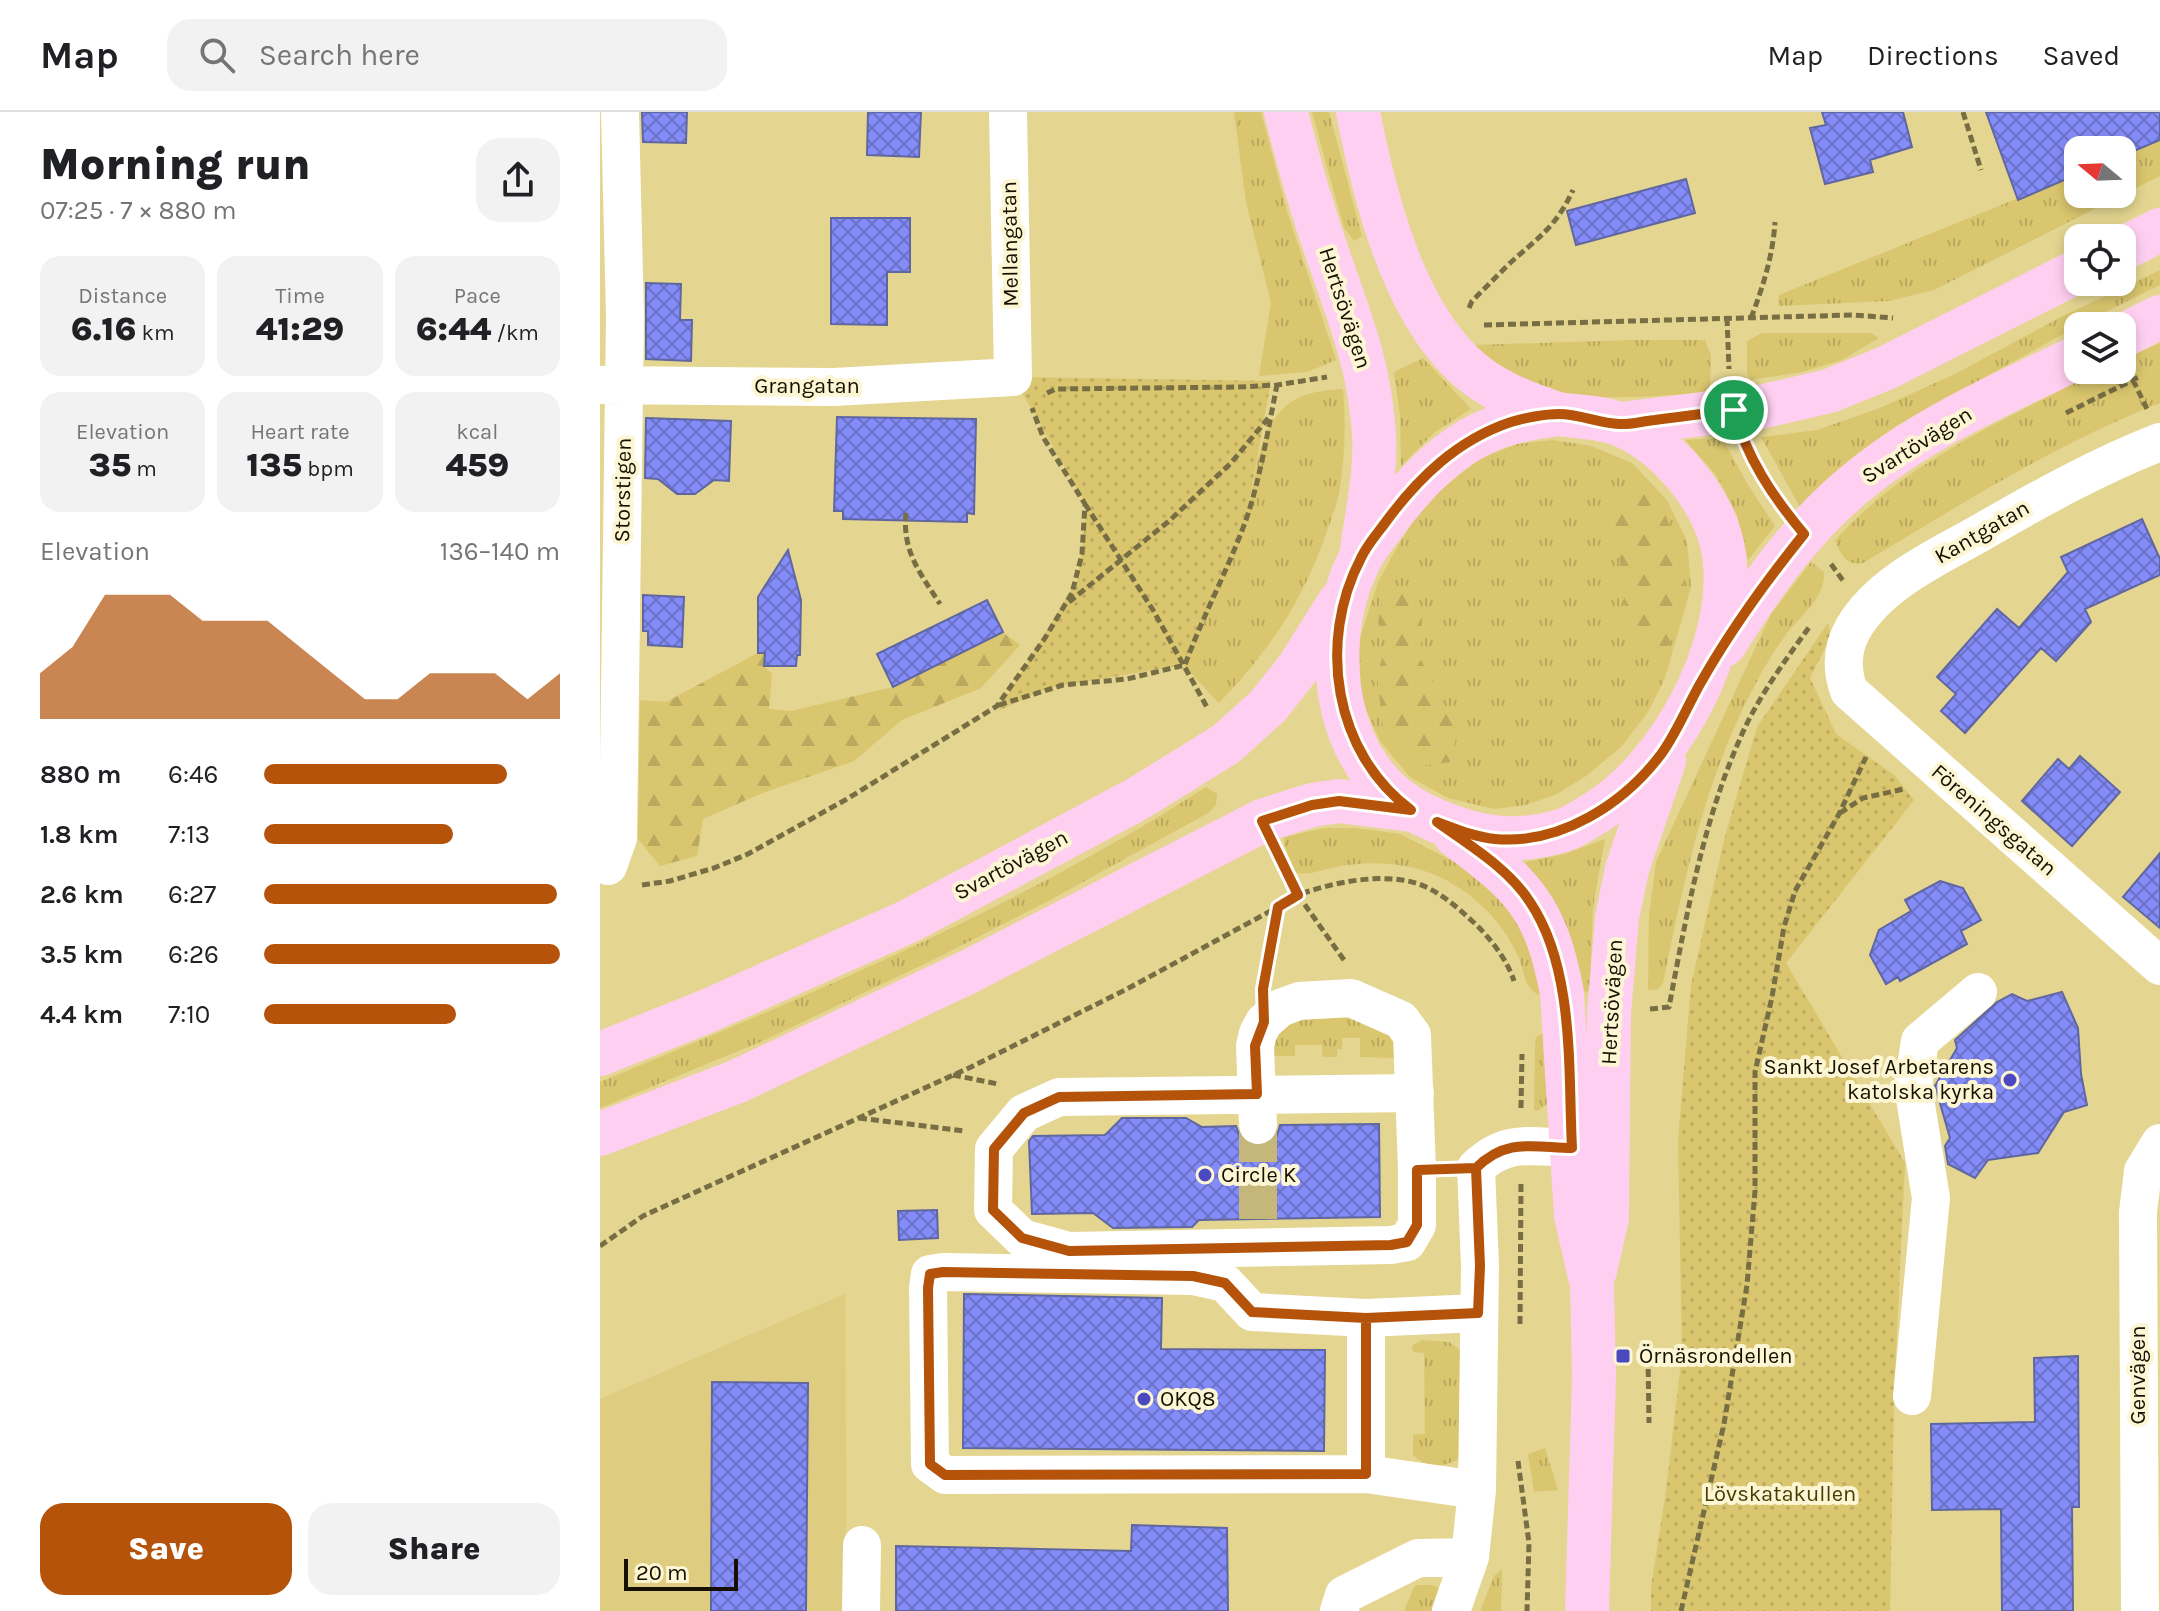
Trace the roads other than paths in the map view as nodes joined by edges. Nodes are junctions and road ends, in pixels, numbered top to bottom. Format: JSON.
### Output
{"nodes":[{"id":1,"x":620,"y":112,"type":"edge"},
{"id":2,"x":1008,"y":112,"type":"edge"},
{"id":3,"x":1286,"y":112,"type":"edge"},
{"id":4,"x":1358,"y":112,"type":"edge"},
{"id":5,"x":2160,"y":230,"type":"edge"},
{"id":6,"x":2136,"y":242,"type":"edge"},
{"id":7,"x":2064,"y":278,"type":"edge"},
{"id":8,"x":2160,"y":317,"type":"edge"},
{"id":9,"x":2136,"y":329,"type":"edge"},
{"id":10,"x":2064,"y":364,"type":"edge"},
{"id":11,"x":612,"y":385,"type":"edge"},
{"id":12,"x":1022,"y":388,"type":"joint"},
{"id":13,"x":1558,"y":414,"type":"junction"},
{"id":14,"x":1620,"y":424,"type":"junction"},
{"id":15,"x":2155,"y":430,"type":"edge"},
{"id":16,"x":1356,"y":569,"type":"junction"},
{"id":17,"x":1843,"y":664,"type":"joint"},
{"id":18,"x":1688,"y":706,"type":"junction"},
{"id":19,"x":1424,"y":816,"type":"junction"},
{"id":20,"x":608,"y":866,"type":"road end"},
{"id":21,"x":2160,"y":966,"type":"edge"},
{"id":22,"x":1978,"y":992,"type":"dead end"},
{"id":23,"x":600,"y":1054,"type":"edge"},
{"id":24,"x":1415,"y":1093,"type":"junction"},
{"id":25,"x":1257,"y":1110,"type":"junction"},
{"id":26,"x":600,"y":1134,"type":"edge"},
{"id":27,"x":2160,"y":1143,"type":"edge"},
{"id":28,"x":1572,"y":1148,"type":"junction"},
{"id":29,"x":1476,"y":1168,"type":"junction"},
{"id":30,"x":1417,"y":1170,"type":"junction"},
{"id":31,"x":1592,"y":1285,"type":"junction"},
{"id":32,"x":1478,"y":1313,"type":"junction"},
{"id":33,"x":1366,"y":1318,"type":"junction"},
{"id":34,"x":1912,"y":1396,"type":"dead end"},
{"id":35,"x":1366,"y":1474,"type":"junction"},
{"id":36,"x":1477,"y":1490,"type":"junction"},
{"id":37,"x":862,"y":1545,"type":"dead end"},
{"id":38,"x":1470,"y":1557,"type":"junction"},
{"id":39,"x":861,"y":1611,"type":"edge"},
{"id":40,"x":1339,"y":1611,"type":"edge"},
{"id":41,"x":1451,"y":1611,"type":"edge"},
{"id":42,"x":1587,"y":1611,"type":"edge"},
{"id":43,"x":2140,"y":1611,"type":"edge"}],
"edges":[{"from":1,"to":11,"type":"street","name":"Storstigen"},
{"from":2,"to":12,"type":"street","name":"Mellangatan"},
{"from":3,"to":16,"type":"main road","name":"Hertsövägen"},
{"from":4,"to":13,"type":"main road"},
{"from":5,"to":6,"type":"main road"},
{"from":7,"to":14,"type":"main road"},
{"from":8,"to":9,"type":"main road"},
{"from":10,"to":18,"type":"main road","name":"Svartövägen"},
{"from":11,"to":12,"type":"street","name":"Grangatan"},
{"from":11,"to":20,"type":"street","name":"Storstigen"},
{"from":13,"to":14,"type":"main road"},
{"from":13,"to":16,"type":"main road"},
{"from":14,"to":18,"type":"main road"},
{"from":15,"to":17,"type":"street","name":"Kantgatan"},
{"from":16,"to":19,"type":"main road"},
{"from":16,"to":23,"type":"main road","name":"Svartövägen"},
{"from":17,"to":21,"type":"street","name":"Föreningsgatan"},
{"from":18,"to":19,"type":"main road"},
{"from":18,"to":31,"type":"main road","name":"Hertsövägen"},
{"from":19,"to":26,"type":"main road"},
{"from":19,"to":28,"type":"main road","name":"Hertsövägen"},
{"from":22,"to":34,"type":"street"},
{"from":24,"to":25,"type":"street"},
{"from":24,"to":25,"type":"street"},
{"from":24,"to":30,"type":"street"},
{"from":25,"to":30,"type":"street"},
{"from":27,"to":43,"type":"street","name":"Genvägen"},
{"from":28,"to":29,"type":"street"},
{"from":28,"to":31,"type":"main road","name":"Hertsövägen"},
{"from":29,"to":30,"type":"street"},
{"from":29,"to":32,"type":"street"},
{"from":31,"to":42,"type":"main road","name":"Hertsövägen"},
{"from":32,"to":33,"type":"street"},
{"from":32,"to":36,"type":"street"},
{"from":33,"to":35,"type":"street"},
{"from":33,"to":35,"type":"street"},
{"from":35,"to":36,"type":"street"},
{"from":36,"to":38,"type":"street"},
{"from":37,"to":39,"type":"street"},
{"from":38,"to":40,"type":"street"},
{"from":38,"to":41,"type":"street"}]}
